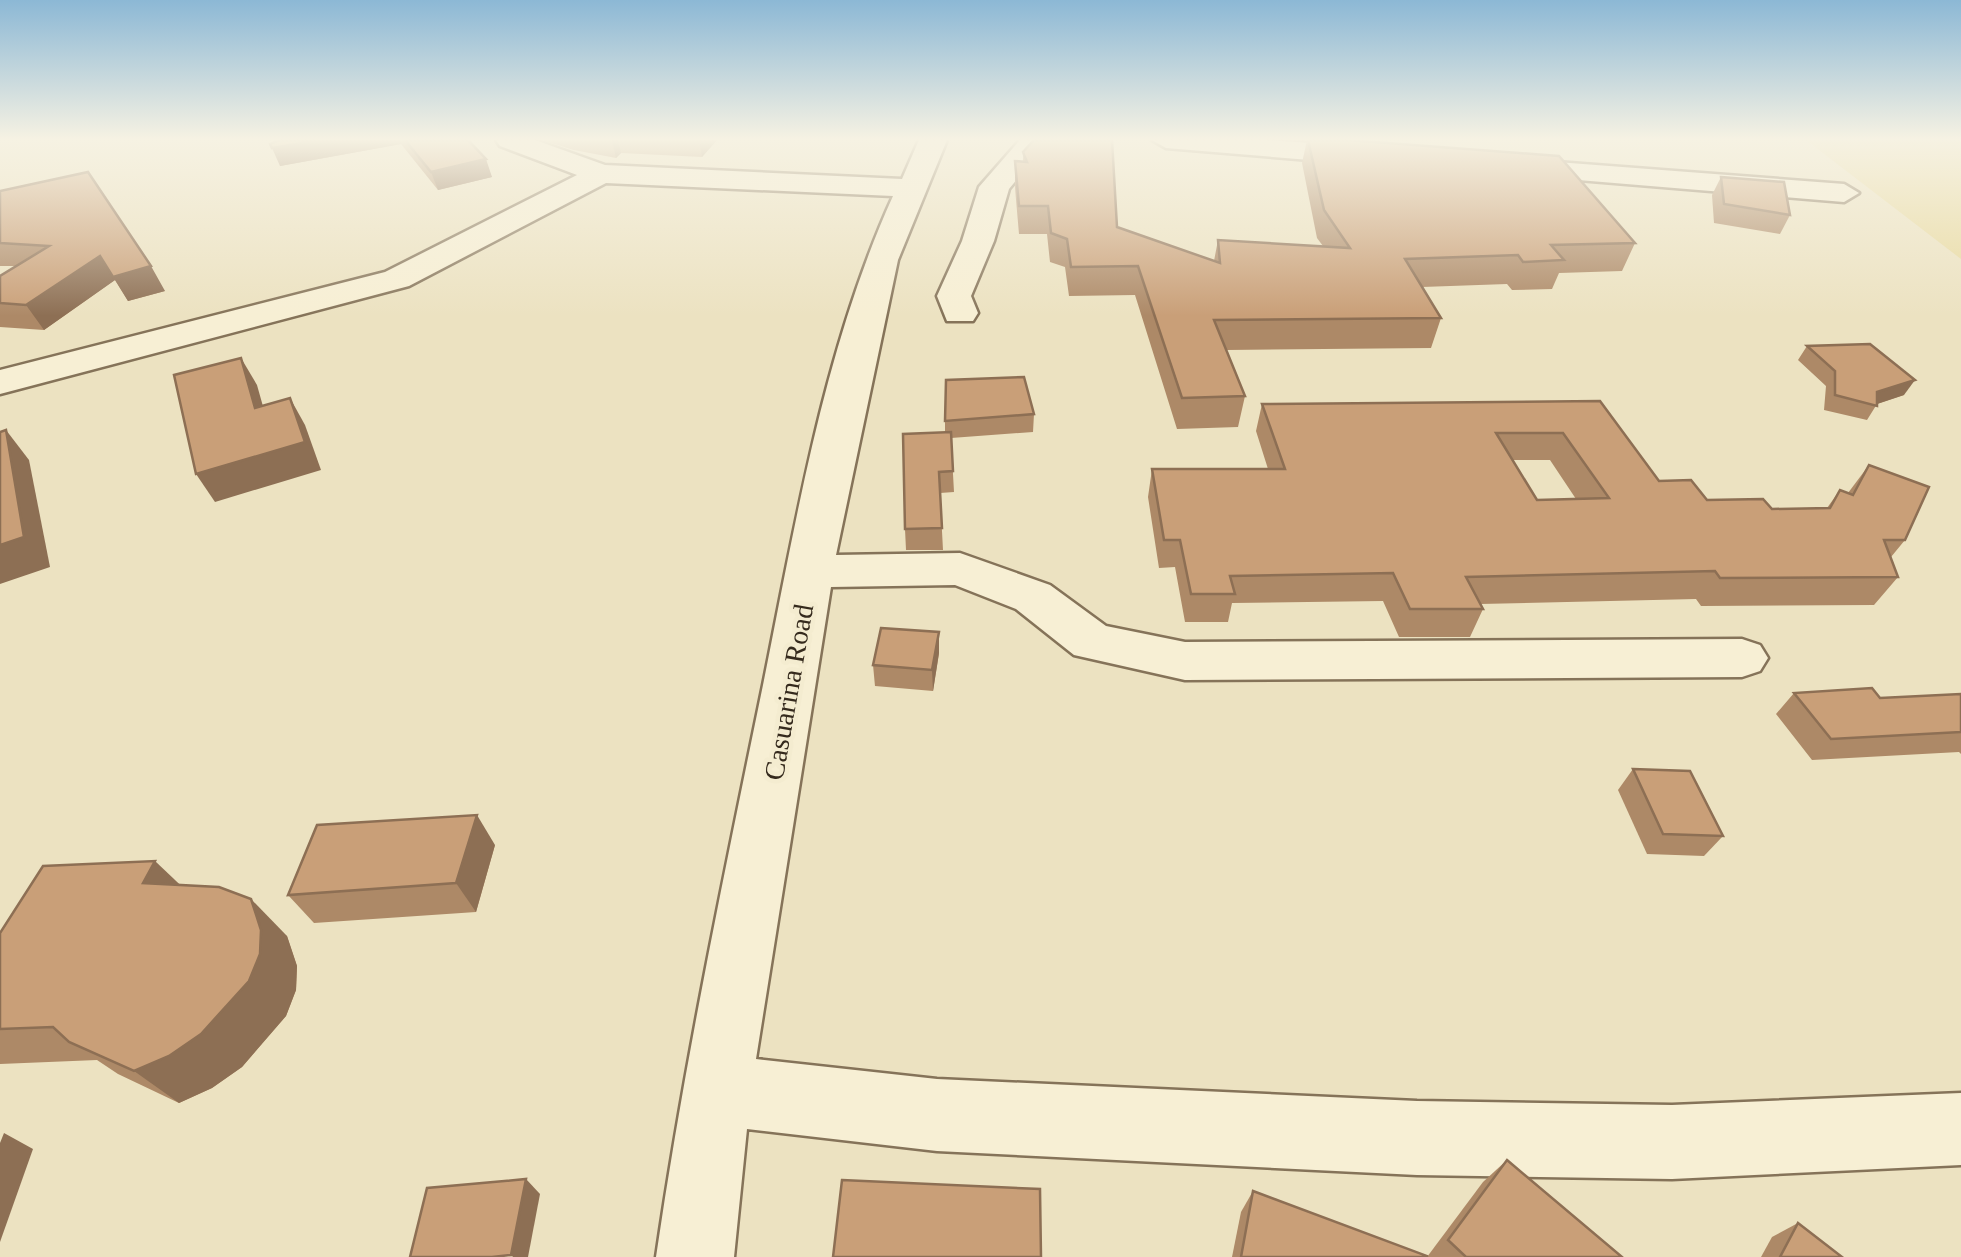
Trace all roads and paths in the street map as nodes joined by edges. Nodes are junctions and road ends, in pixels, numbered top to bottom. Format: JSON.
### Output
{"nodes":[{"id":1,"x":555,"y":199,"type":"edge"},
{"id":2,"x":907,"y":199,"type":"edge"},
{"id":3,"x":991,"y":199,"type":"edge"},
{"id":4,"x":960,"y":313,"type":"dead end"},
{"id":5,"x":0,"y":382,"type":"edge"},
{"id":6,"x":810,"y":572,"type":"junction"},
{"id":7,"x":1742,"y":658,"type":"dead end"},
{"id":8,"x":716,"y":1090,"type":"junction"},
{"id":9,"x":1961,"y":1128,"type":"edge"},
{"id":10,"x":695,"y":1257,"type":"edge"}],
"edges":[{"from":1,"to":5,"type":"street"},
{"from":2,"to":6,"type":"street","name":"Casuarina Road"},
{"from":3,"to":4,"type":"street"},
{"from":6,"to":7,"type":"street"},
{"from":6,"to":8,"type":"street","name":"Casuarina Road"},
{"from":8,"to":9,"type":"street"},
{"from":8,"to":10,"type":"street","name":"Casuarina Road"}]}
